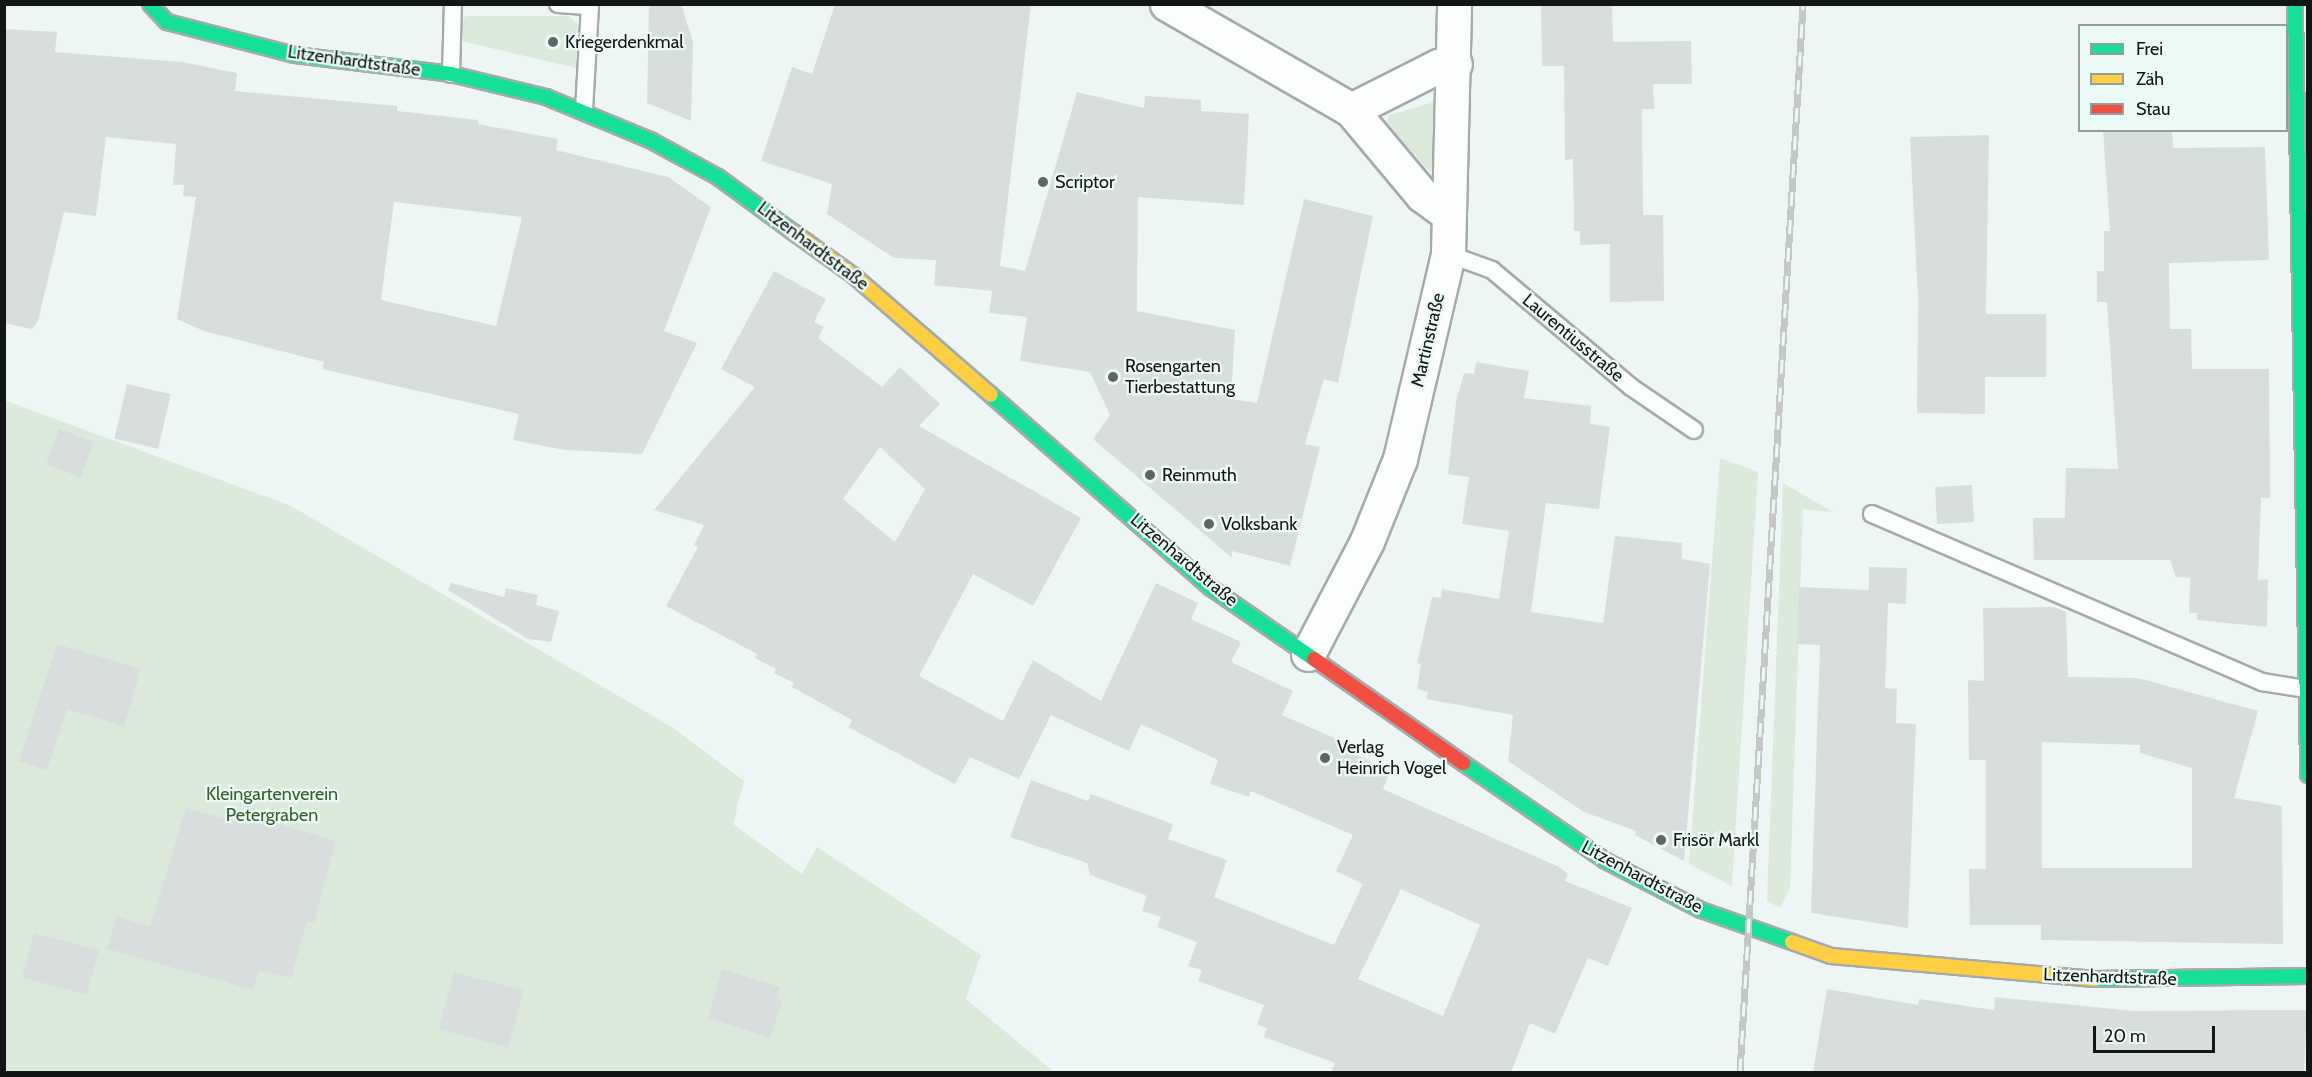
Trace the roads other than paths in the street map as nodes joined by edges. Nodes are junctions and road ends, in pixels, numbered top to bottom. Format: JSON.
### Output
{"nodes":[{"id":1,"x":150,"y":4,"type":"edge"},
{"id":2,"x":453,"y":4,"type":"edge"},
{"id":3,"x":558,"y":4,"type":"edge"},
{"id":4,"x":1167,"y":4,"type":"edge"},
{"id":5,"x":1454,"y":4,"type":"edge"},
{"id":6,"x":2295,"y":4,"type":"edge"},
{"id":7,"x":1455,"y":64,"type":"junction"},
{"id":8,"x":451,"y":74,"type":"junction"},
{"id":9,"x":584,"y":110,"type":"junction"},
{"id":10,"x":1350,"y":110,"type":"junction"},
{"id":11,"x":1448,"y":214,"type":"junction"},
{"id":12,"x":1448,"y":254,"type":"junction"},
{"id":13,"x":1694,"y":430,"type":"dead end"},
{"id":14,"x":1872,"y":514,"type":"dead end"},
{"id":15,"x":1308,"y":654,"type":"junction"},
{"id":16,"x":2306,"y":689,"type":"junction"},
{"id":17,"x":2307,"y":776,"type":"edge"},
{"id":18,"x":2307,"y":976,"type":"edge"}],
"edges":[{"from":1,"to":8,"type":"street","name":"Litzenhardtstraße"},
{"from":2,"to":8,"type":"lane"},
{"from":3,"to":9,"type":"lane"},
{"from":4,"to":10,"type":"street"},
{"from":5,"to":7,"type":"street","name":"Martinstraße"},
{"from":6,"to":16,"type":"street"},
{"from":7,"to":10,"type":"street"},
{"from":7,"to":11,"type":"street","name":"Martinstraße"},
{"from":8,"to":9,"type":"street","name":"Litzenhardtstraße"},
{"from":9,"to":15,"type":"street","name":"Litzenhardtstraße"},
{"from":10,"to":11,"type":"street"},
{"from":11,"to":12,"type":"street","name":"Martinstraße"},
{"from":12,"to":13,"type":"lane","name":"Laurentiusstraße"},
{"from":12,"to":15,"type":"street","name":"Martinstraße"},
{"from":14,"to":16,"type":"lane"},
{"from":15,"to":18,"type":"street","name":"Litzenhardtstraße"},
{"from":16,"to":17,"type":"street"}]}
